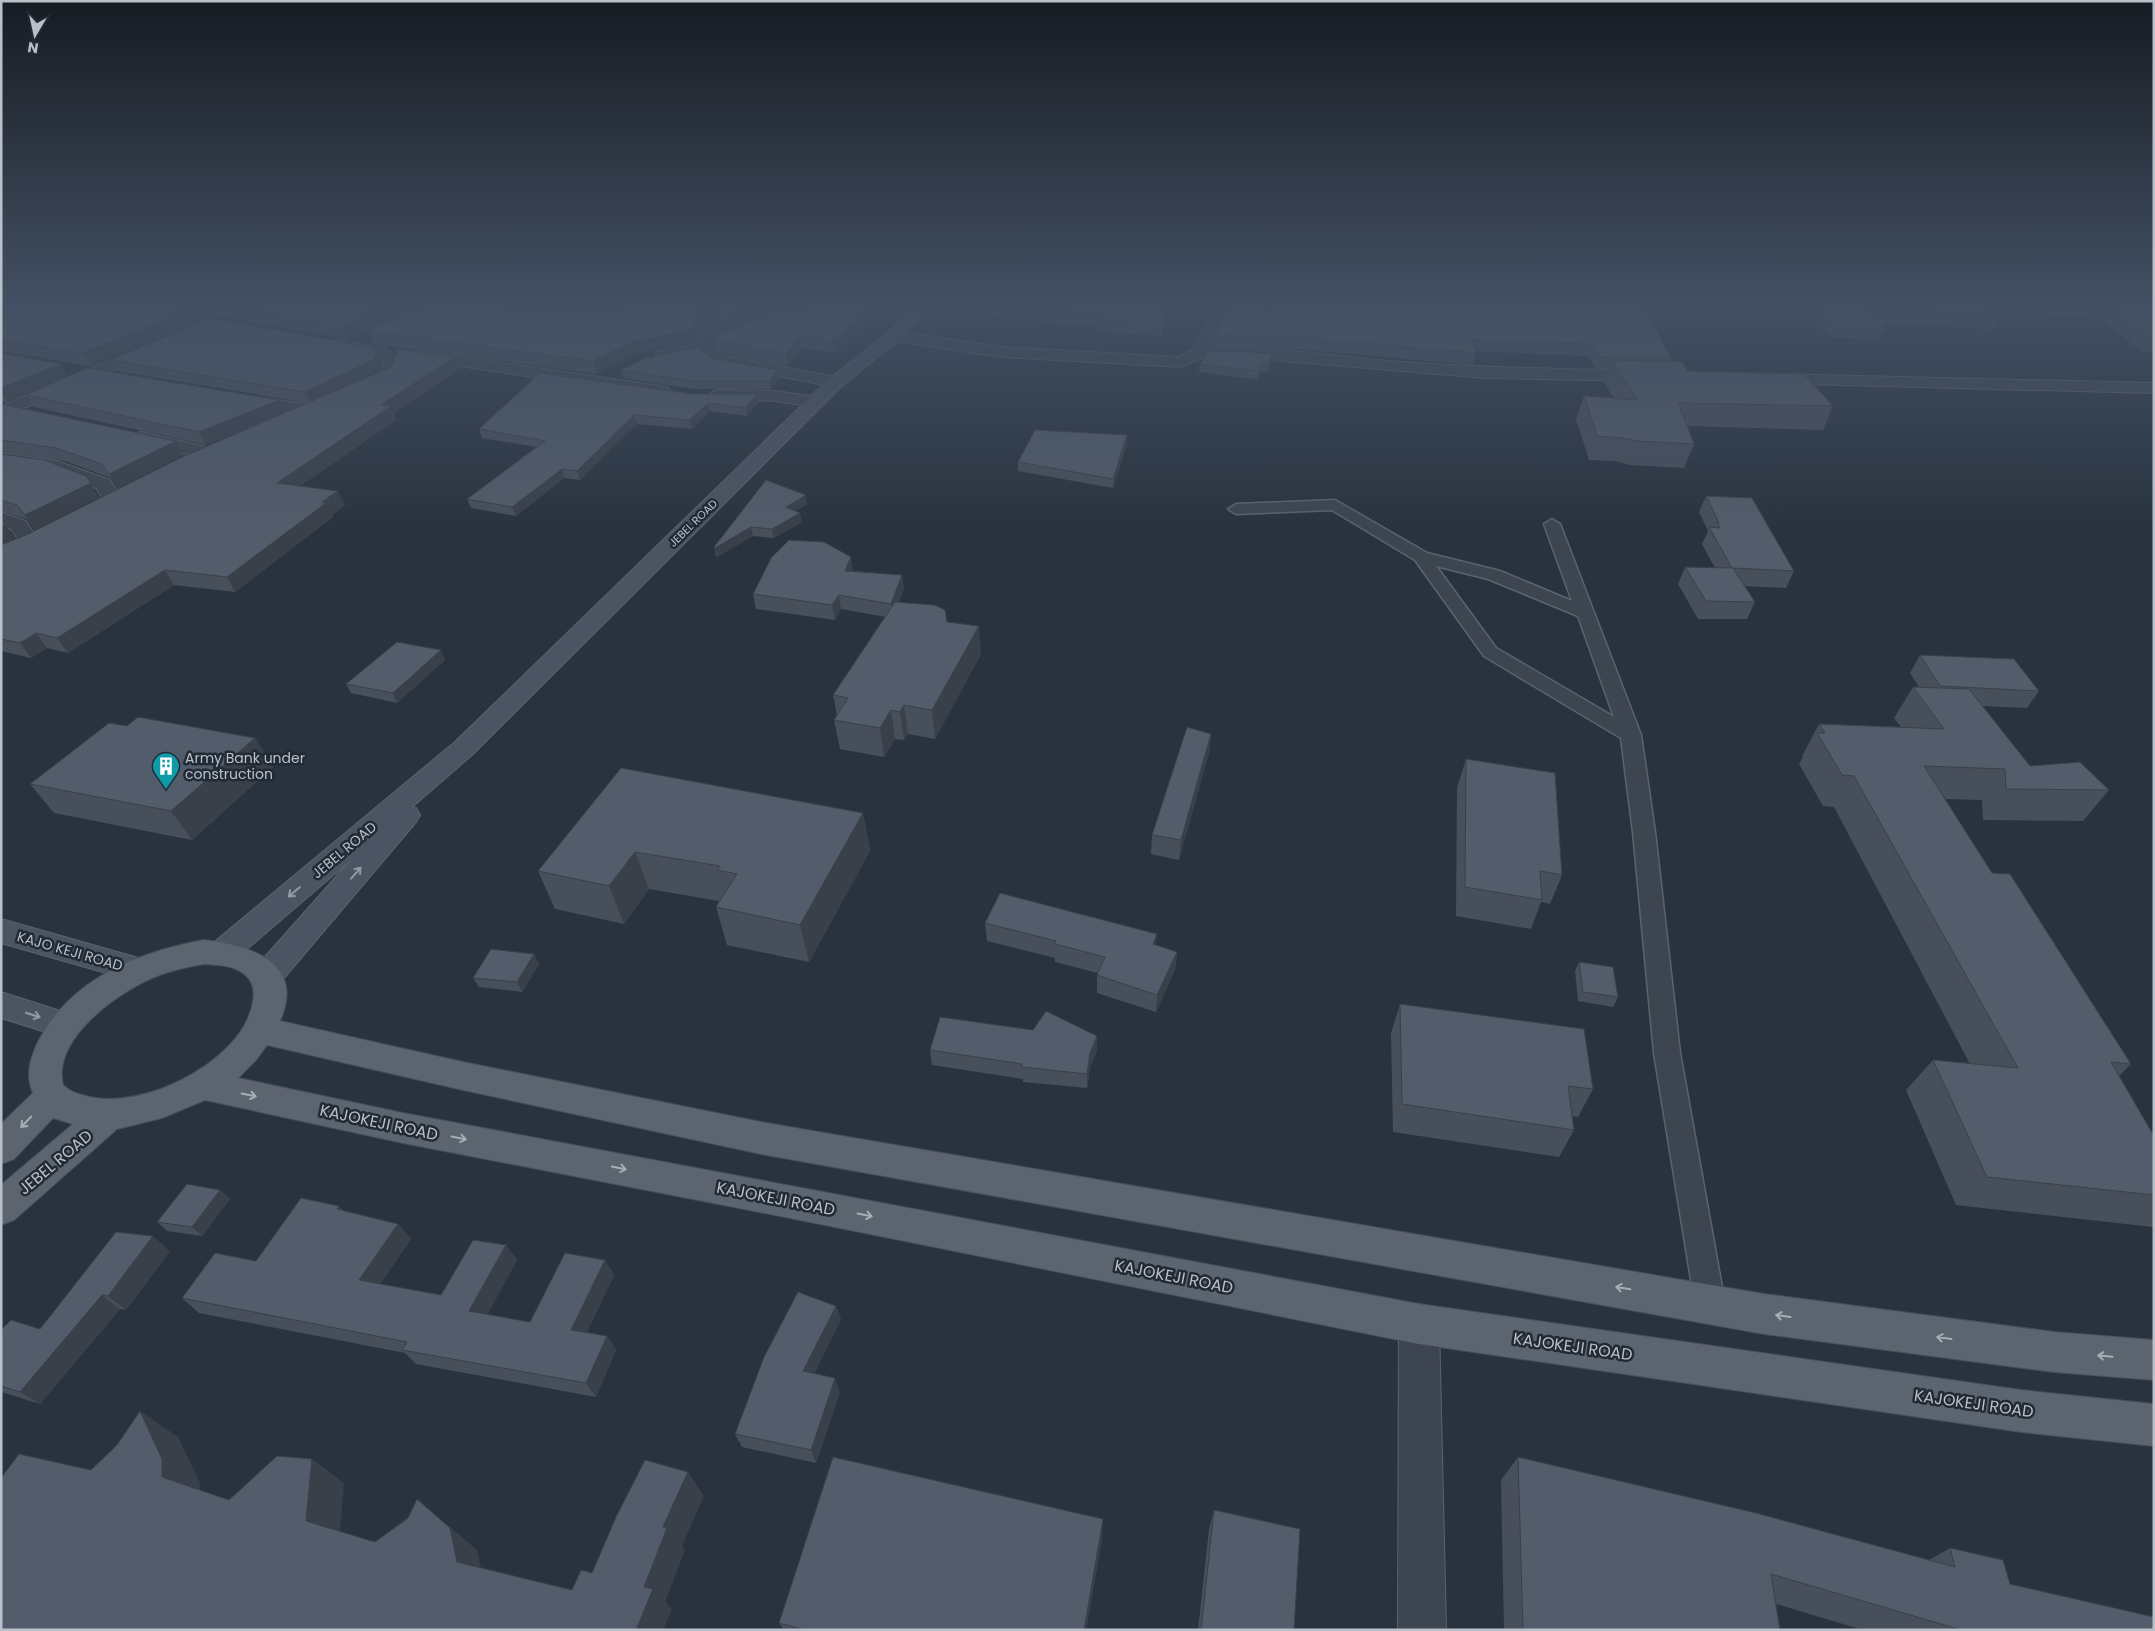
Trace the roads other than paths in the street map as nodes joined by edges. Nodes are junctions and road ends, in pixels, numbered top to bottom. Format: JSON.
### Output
{"nodes":[{"id":1,"x":77,"y":379,"type":"edge"},
{"id":2,"x":379,"y":379,"type":"edge"},
{"id":3,"x":587,"y":379,"type":"edge"},
{"id":4,"x":604,"y":379,"type":"edge"},
{"id":5,"x":821,"y":379,"type":"edge"},
{"id":6,"x":840,"y":379,"type":"edge"},
{"id":7,"x":1766,"y":379,"type":"edge"},
{"id":8,"x":600,"y":381,"type":"junction"},
{"id":9,"x":836,"y":382,"type":"junction"},
{"id":10,"x":2154,"y":388,"type":"edge"},
{"id":11,"x":675,"y":393,"type":"edge"},
{"id":12,"x":351,"y":394,"type":"edge"},
{"id":13,"x":703,"y":396,"type":"edge"},
{"id":14,"x":226,"y":397,"type":"edge"},
{"id":15,"x":816,"y":402,"type":"junction"},
{"id":16,"x":4,"y":410,"type":"edge"},
{"id":17,"x":37,"y":416,"type":"edge"},
{"id":18,"x":277,"y":423,"type":"edge"},
{"id":19,"x":123,"y":434,"type":"edge"},
{"id":20,"x":226,"y":445,"type":"edge"},
{"id":21,"x":208,"y":453,"type":"junction"},
{"id":22,"x":1,"y":459,"type":"edge"},
{"id":23,"x":184,"y":464,"type":"edge"},
{"id":24,"x":95,"y":508,"type":"edge"},
{"id":25,"x":1236,"y":509,"type":"dead end"},
{"id":26,"x":1,"y":518,"type":"edge"},
{"id":27,"x":1552,"y":524,"type":"dead end"},
{"id":28,"x":30,"y":542,"type":"edge"},
{"id":29,"x":1421,"y":557,"type":"junction"},
{"id":30,"x":1585,"y":613,"type":"junction"},
{"id":31,"x":1631,"y":735,"type":"junction"},
{"id":32,"x":464,"y":748,"type":"junction"},
{"id":33,"x":1,"y":931,"type":"edge"},
{"id":34,"x":223,"y":952,"type":"junction"},
{"id":35,"x":138,"y":970,"type":"junction"},
{"id":36,"x":267,"y":976,"type":"junction"},
{"id":37,"x":1,"y":1005,"type":"edge"},
{"id":38,"x":64,"y":1025,"type":"junction"},
{"id":39,"x":260,"y":1030,"type":"junction"},
{"id":40,"x":201,"y":1085,"type":"junction"},
{"id":41,"x":52,"y":1096,"type":"junction"},
{"id":42,"x":109,"y":1116,"type":"junction"},
{"id":43,"x":1,"y":1148,"type":"edge"},
{"id":44,"x":1,"y":1208,"type":"edge"},
{"id":45,"x":1710,"y":1304,"type":"junction"},
{"id":46,"x":1419,"y":1324,"type":"junction"},
{"id":47,"x":2154,"y":1360,"type":"edge"},
{"id":48,"x":2154,"y":1424,"type":"edge"},
{"id":49,"x":1422,"y":1630,"type":"edge"}],
"edges":[{"from":1,"to":16,"type":"street"},
{"from":2,"to":12,"type":"street"},
{"from":3,"to":8,"type":"street"},
{"from":4,"to":8,"type":"street"},
{"from":5,"to":9,"type":"street"},
{"from":6,"to":9,"type":"main road","name":"JEBEL ROAD"},
{"from":7,"to":10,"type":"street"},
{"from":8,"to":11,"type":"street"},
{"from":9,"to":15,"type":"main road","name":"JEBEL ROAD"},
{"from":13,"to":15,"type":"street"},
{"from":14,"to":18,"type":"street"},
{"from":15,"to":32,"type":"main road","name":"JEBEL ROAD"},
{"from":16,"to":17,"type":"street"},
{"from":19,"to":21,"type":"street"},
{"from":20,"to":21,"type":"street"},
{"from":21,"to":23,"type":"street"},
{"from":22,"to":24,"type":"street"},
{"from":25,"to":29,"type":"lane"},
{"from":26,"to":28,"type":"street"},
{"from":27,"to":30,"type":"lane"},
{"from":29,"to":30,"type":"lane"},
{"from":29,"to":31,"type":"lane"},
{"from":30,"to":31,"type":"lane"},
{"from":31,"to":45,"type":"lane"},
{"from":32,"to":34,"type":"main road","name":"JEBEL ROAD","one_way":true},
{"from":36,"to":32,"type":"main road","name":"JEBEL ROAD","one_way":true},
{"from":33,"to":35,"type":"main road","name":"KAJO KEJI ROAD"},
{"from":34,"to":35,"type":"main road"},
{"from":34,"to":36,"type":"main road"},
{"from":35,"to":38,"type":"main road"},
{"from":36,"to":39,"type":"main road"},
{"from":37,"to":38,"type":"main road","one_way":true},
{"from":38,"to":41,"type":"main road"},
{"from":39,"to":40,"type":"main road"},
{"from":45,"to":39,"type":"main road","one_way":true},
{"from":40,"to":42,"type":"main road"},
{"from":40,"to":46,"type":"main road","name":"KAJOKEJI ROAD","one_way":true},
{"from":41,"to":42,"type":"main road"},
{"from":41,"to":43,"type":"main road","one_way":true},
{"from":42,"to":44,"type":"main road","name":"JEBEL ROAD"},
{"from":47,"to":45,"type":"main road","one_way":true},
{"from":46,"to":48,"type":"main road","name":"KAJOKEJI ROAD"},
{"from":46,"to":49,"type":"street"}]}
